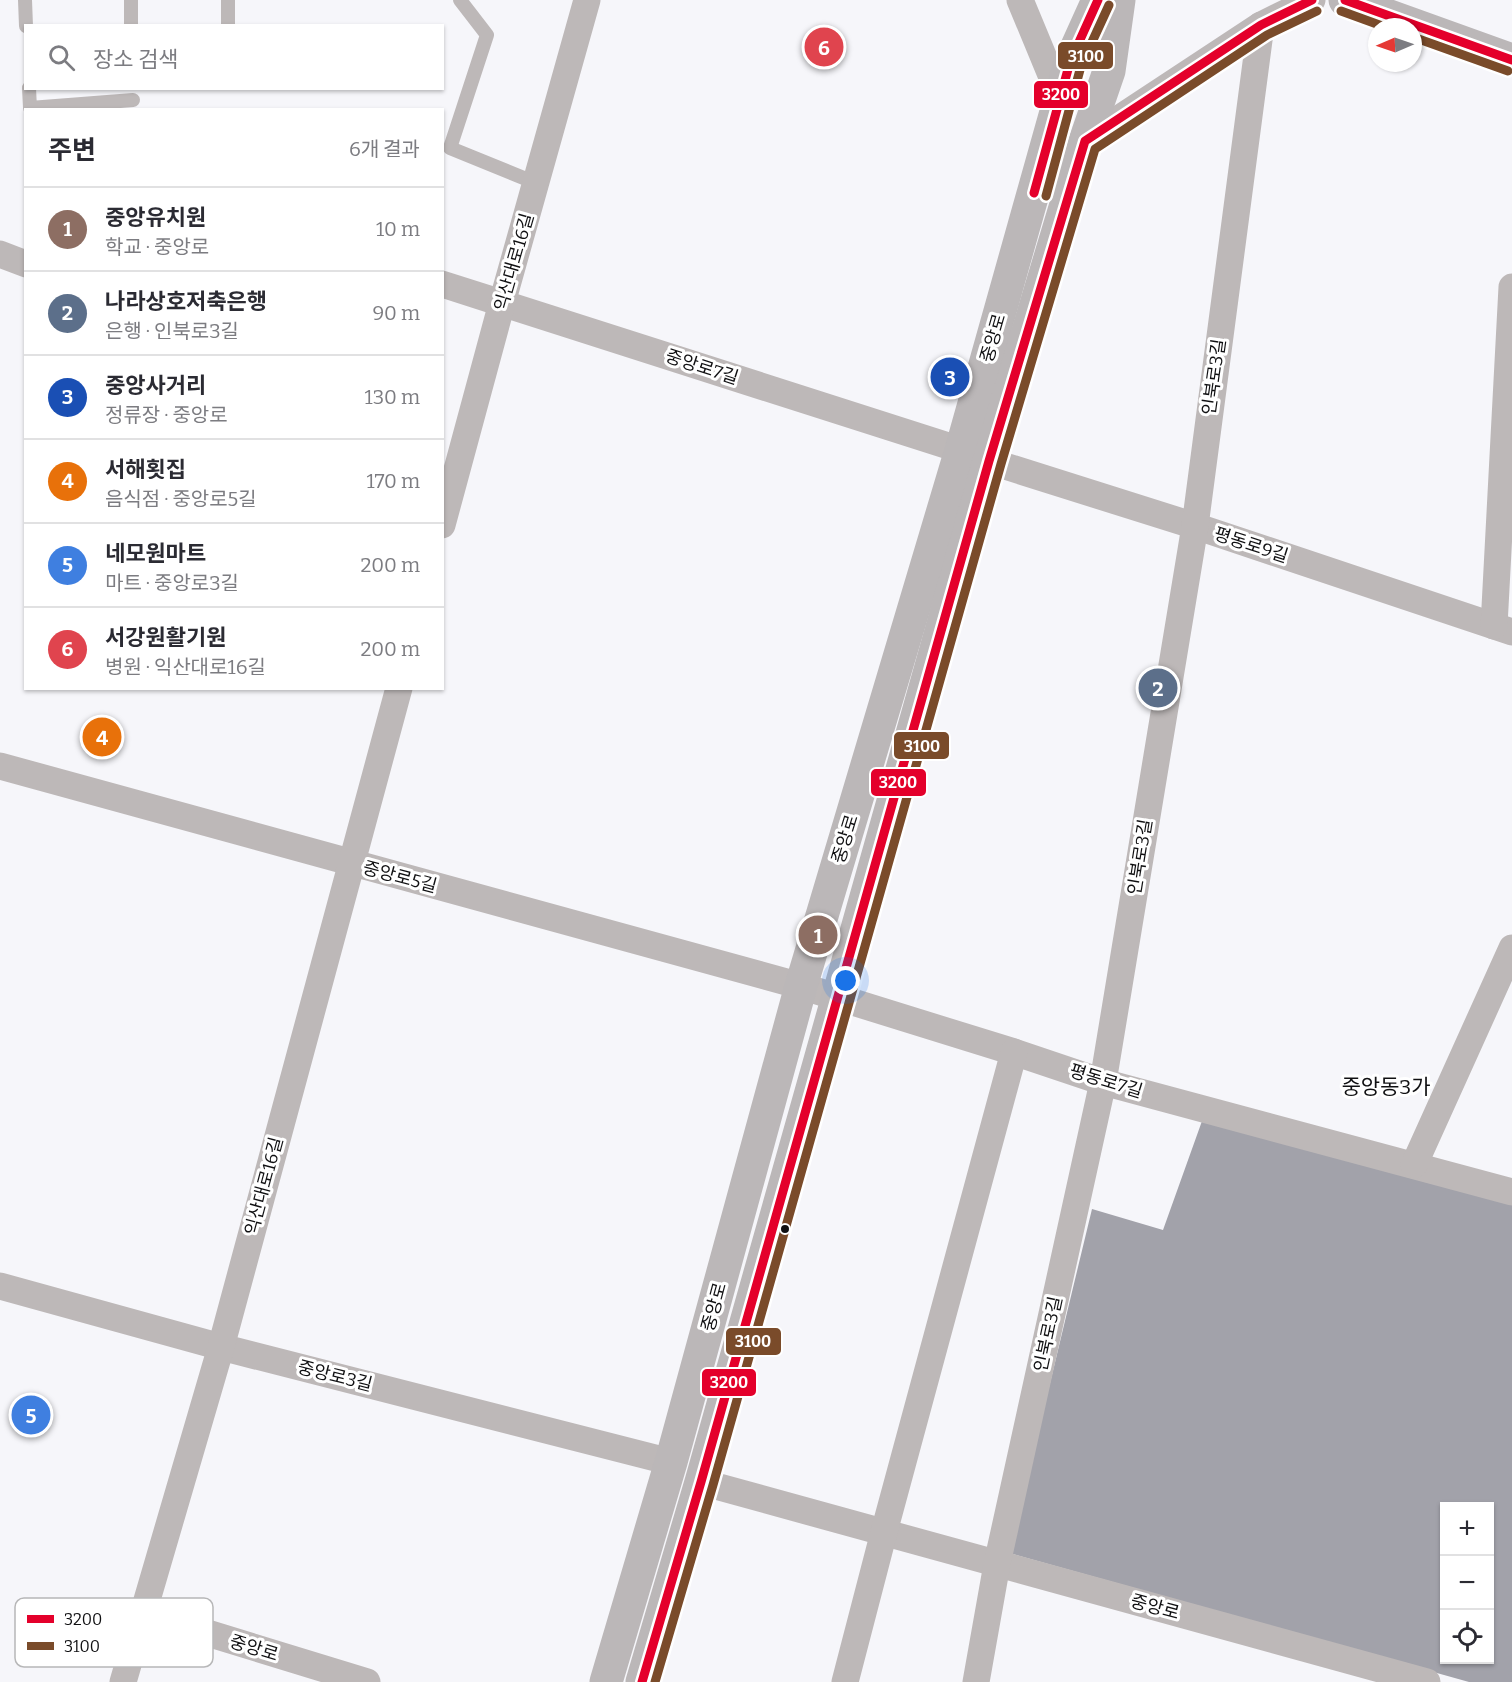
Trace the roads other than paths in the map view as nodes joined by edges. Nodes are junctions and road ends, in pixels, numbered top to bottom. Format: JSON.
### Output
{"nodes":[{"id":1,"x":25,"y":0,"type":"edge"},
{"id":2,"x":131,"y":0,"type":"edge"},
{"id":3,"x":228,"y":0,"type":"edge"},
{"id":4,"x":460,"y":0,"type":"edge"},
{"id":5,"x":587,"y":0,"type":"edge"},
{"id":6,"x":1020,"y":0,"type":"edge"},
{"id":7,"x":1098,"y":0,"type":"edge"},
{"id":8,"x":1119,"y":0,"type":"edge"},
{"id":9,"x":1312,"y":0,"type":"edge"},
{"id":10,"x":1345,"y":0,"type":"edge"},
{"id":11,"x":26,"y":24,"type":"edge"},
{"id":12,"x":131,"y":24,"type":"edge"},
{"id":13,"x":228,"y":24,"type":"edge"},
{"id":14,"x":1261,"y":25,"type":"junction"},
{"id":15,"x":1512,"y":60,"type":"edge"},
{"id":16,"x":29,"y":90,"type":"edge"},
{"id":17,"x":133,"y":99,"type":"edge"},
{"id":18,"x":1061,"y":99,"type":"junction"},
{"id":19,"x":30,"y":108,"type":"edge"},
{"id":20,"x":30,"y":108,"type":"edge"},
{"id":21,"x":1085,"y":141,"type":"junction"},
{"id":22,"x":536,"y":183,"type":"junction"},
{"id":23,"x":0,"y":254,"type":"edge"},
{"id":24,"x":24,"y":263,"type":"edge"},
{"id":25,"x":444,"y":285,"type":"edge"},
{"id":26,"x":1512,"y":286,"type":"edge"},
{"id":27,"x":502,"y":303,"type":"junction"},
{"id":28,"x":975,"y":456,"type":"junction"},
{"id":29,"x":444,"y":518,"type":"edge"},
{"id":30,"x":1195,"y":526,"type":"junction"},
{"id":31,"x":1503,"y":629,"type":"edge"},
{"id":32,"x":398,"y":690,"type":"edge"},
{"id":33,"x":0,"y":766,"type":"edge"},
{"id":34,"x":352,"y":863,"type":"junction"},
{"id":35,"x":1512,"y":948,"type":"edge"},
{"id":36,"x":801,"y":986,"type":"junction"},
{"id":37,"x":836,"y":997,"type":"junction"},
{"id":38,"x":1014,"y":1052,"type":"junction"},
{"id":39,"x":1103,"y":1082,"type":"junction"},
{"id":40,"x":1414,"y":1165,"type":"junction"},
{"id":41,"x":1512,"y":1192,"type":"edge"},
{"id":42,"x":0,"y":1286,"type":"edge"},
{"id":43,"x":221,"y":1347,"type":"junction"},
{"id":44,"x":671,"y":1462,"type":"junction"},
{"id":45,"x":701,"y":1482,"type":"junction"},
{"id":46,"x":884,"y":1532,"type":"junction"},
{"id":47,"x":997,"y":1564,"type":"junction"},
{"id":48,"x":146,"y":1598,"type":"edge"},
{"id":49,"x":213,"y":1635,"type":"edge"},
{"id":50,"x":127,"y":1667,"type":"edge"},
{"id":51,"x":123,"y":1682,"type":"edge"},
{"id":52,"x":367,"y":1682,"type":"edge"},
{"id":53,"x":606,"y":1682,"type":"edge"},
{"id":54,"x":642,"y":1682,"type":"edge"},
{"id":55,"x":845,"y":1682,"type":"edge"},
{"id":56,"x":976,"y":1682,"type":"edge"},
{"id":57,"x":1427,"y":1682,"type":"edge"}],
"edges":[{"from":1,"to":11,"type":"lane"},
{"from":2,"to":12,"type":"lane"},
{"from":3,"to":13,"type":"lane"},
{"from":4,"to":22,"type":"lane"},
{"from":5,"to":22,"type":"street","name":"익산대로16길"},
{"from":6,"to":18,"type":"street"},
{"from":7,"to":18,"type":"street","name":"중앙로"},
{"from":8,"to":21,"type":"street","name":"중앙로"},
{"from":9,"to":14,"type":"street"},
{"from":10,"to":15,"type":"street"},
{"from":14,"to":21,"type":"street"},
{"from":14,"to":30,"type":"street","name":"인북로3길"},
{"from":16,"to":20,"type":"lane"},
{"from":17,"to":19,"type":"lane"},
{"from":18,"to":28,"type":"street","name":"중앙로"},
{"from":21,"to":28,"type":"street","name":"중앙로"},
{"from":22,"to":27,"type":"street","name":"익산대로16길"},
{"from":23,"to":24,"type":"street"},
{"from":25,"to":27,"type":"street","name":"중앙로7길"},
{"from":26,"to":31,"type":"street"},
{"from":27,"to":28,"type":"street","name":"중앙로7길"},
{"from":27,"to":29,"type":"street","name":"익산대로16길"},
{"from":28,"to":30,"type":"street","name":"평동로9길"},
{"from":28,"to":36,"type":"street","name":"중앙로"},
{"from":28,"to":37,"type":"street","name":"중앙로"},
{"from":30,"to":31,"type":"street","name":"평동로9길"},
{"from":30,"to":39,"type":"street","name":"인북로3길"},
{"from":32,"to":34,"type":"street","name":"익산대로16길"},
{"from":33,"to":34,"type":"street","name":"중앙로5길"},
{"from":34,"to":36,"type":"street","name":"중앙로5길"},
{"from":34,"to":43,"type":"street","name":"익산대로16길"},
{"from":35,"to":40,"type":"street"},
{"from":36,"to":37,"type":"street","name":"평동로7길"},
{"from":36,"to":44,"type":"street","name":"중앙로"},
{"from":37,"to":38,"type":"street","name":"평동로7길"},
{"from":37,"to":45,"type":"street","name":"중앙로"},
{"from":38,"to":39,"type":"street","name":"평동로7길"},
{"from":38,"to":46,"type":"street"},
{"from":39,"to":40,"type":"street","name":"평동로7길"},
{"from":39,"to":47,"type":"street","name":"인북로3길"},
{"from":40,"to":41,"type":"street","name":"평동로7길"},
{"from":42,"to":43,"type":"street","name":"중앙로3길"},
{"from":43,"to":44,"type":"street","name":"중앙로3길"},
{"from":43,"to":48,"type":"street","name":"익산대로16길"},
{"from":44,"to":53,"type":"street","name":"중앙로"},
{"from":45,"to":46,"type":"street","name":"중앙로"},
{"from":45,"to":54,"type":"street","name":"중앙로"},
{"from":46,"to":47,"type":"street","name":"중앙로"},
{"from":46,"to":55,"type":"street"},
{"from":47,"to":56,"type":"street","name":"인북로3길"},
{"from":47,"to":57,"type":"street","name":"중앙로"},
{"from":49,"to":52,"type":"street","name":"중앙로"},
{"from":50,"to":51,"type":"street","name":"익산대로16길"}]}
